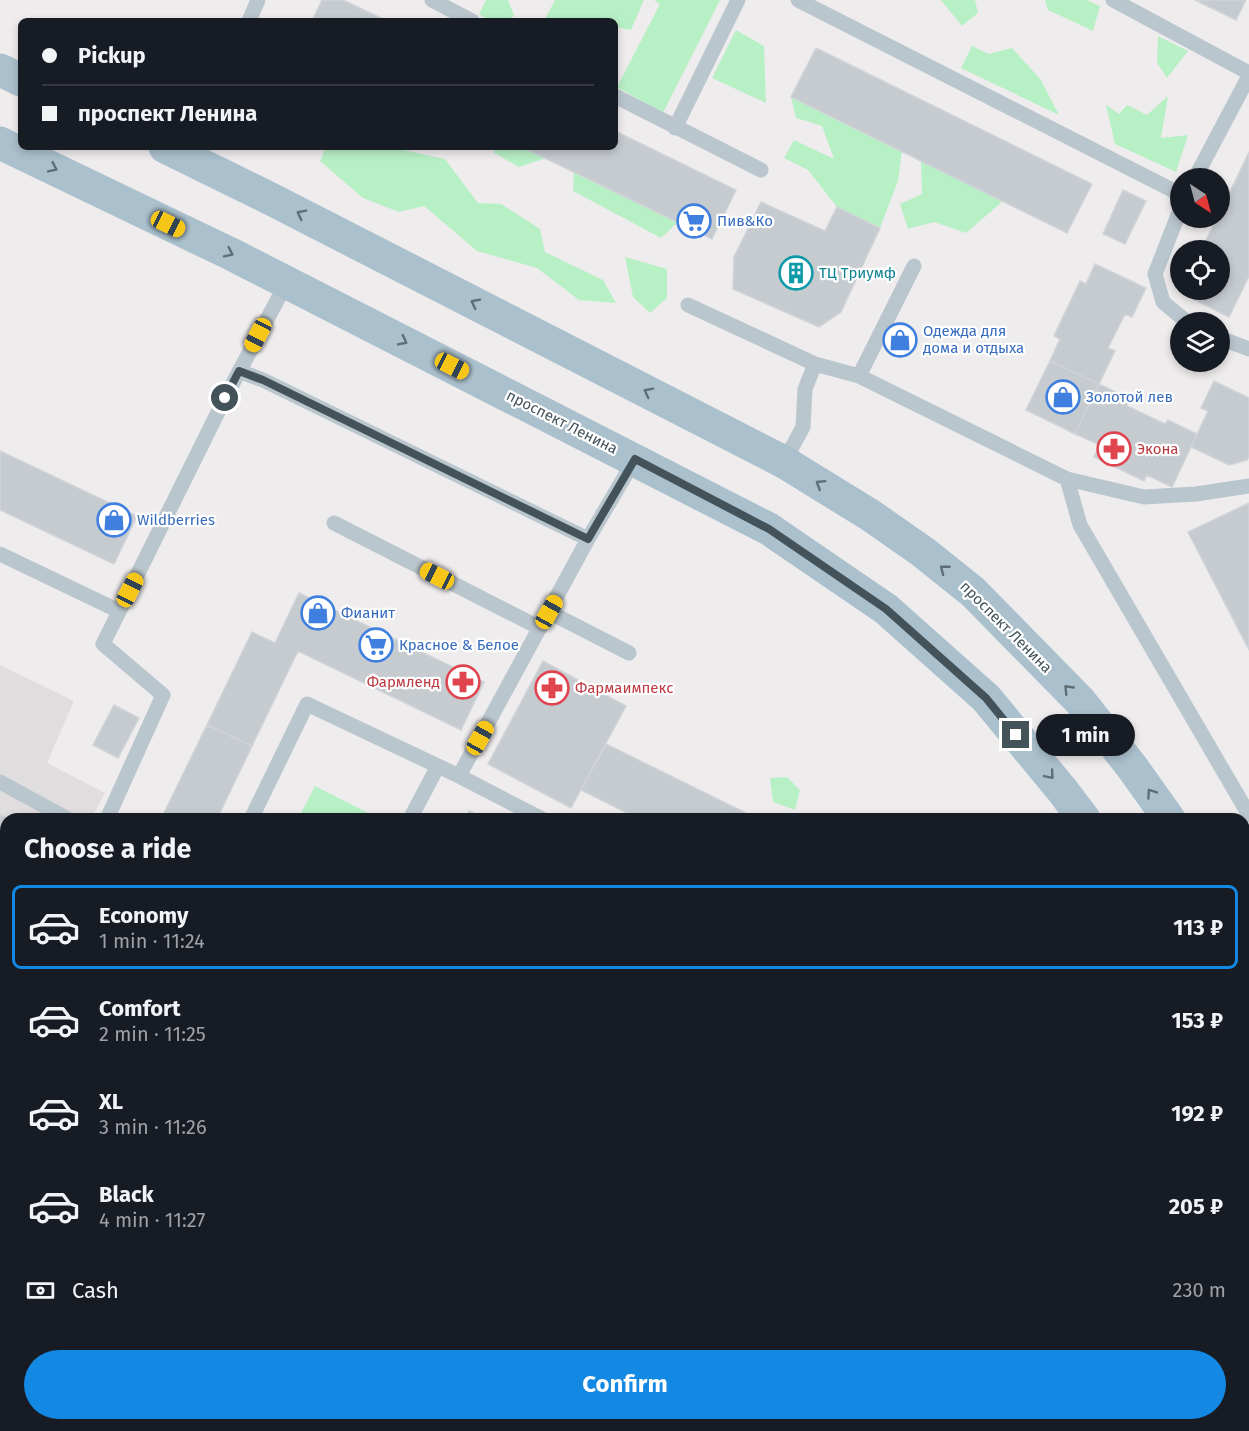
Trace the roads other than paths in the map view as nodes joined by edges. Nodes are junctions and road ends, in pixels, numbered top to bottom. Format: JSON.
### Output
{"nodes":[{"id":1,"x":258,"y":0,"type":"edge"},
{"id":2,"x":432,"y":0,"type":"edge"},
{"id":3,"x":738,"y":0,"type":"edge"},
{"id":4,"x":798,"y":0,"type":"edge"},
{"id":5,"x":1113,"y":0,"type":"edge"},
{"id":6,"x":250,"y":18,"type":"edge"},
{"id":7,"x":466,"y":18,"type":"edge"},
{"id":8,"x":0,"y":70,"type":"edge"},
{"id":9,"x":1249,"y":74,"type":"edge"},
{"id":10,"x":18,"y":79,"type":"edge"},
{"id":11,"x":618,"y":98,"type":"edge"},
{"id":12,"x":675,"y":128,"type":"junction"},
{"id":13,"x":0,"y":143,"type":"edge"},
{"id":14,"x":180,"y":150,"type":"edge"},
{"id":15,"x":1200,"y":168,"type":"edge"},
{"id":16,"x":761,"y":170,"type":"dead end"},
{"id":17,"x":1170,"y":189,"type":"edge"},
{"id":18,"x":1173,"y":228,"type":"edge"},
{"id":19,"x":914,"y":266,"type":"dead end"},
{"id":20,"x":287,"y":282,"type":"junction"},
{"id":21,"x":688,"y":306,"type":"dead end"},
{"id":22,"x":1175,"y":312,"type":"edge"},
{"id":23,"x":1230,"y":342,"type":"edge"},
{"id":24,"x":1249,"y":350,"type":"edge"},
{"id":25,"x":815,"y":364,"type":"junction"},
{"id":26,"x":239,"y":371,"type":"junction"},
{"id":27,"x":859,"y":376,"type":"junction"},
{"id":28,"x":635,"y":459,"type":"junction"},
{"id":29,"x":784,"y":462,"type":"junction"},
{"id":30,"x":1067,"y":479,"type":"junction"},
{"id":31,"x":1249,"y":486,"type":"edge"},
{"id":32,"x":334,"y":523,"type":"dead end"},
{"id":33,"x":588,"y":539,"type":"junction"},
{"id":34,"x":0,"y":554,"type":"edge"},
{"id":35,"x":119,"y":611,"type":"junction"},
{"id":36,"x":549,"y":612,"type":"junction"},
{"id":37,"x":540,"y":628,"type":"junction"},
{"id":38,"x":629,"y":653,"type":"dead end"},
{"id":39,"x":438,"y":766,"type":"junction"},
{"id":40,"x":459,"y":776,"type":"junction"},
{"id":41,"x":0,"y":783,"type":"edge"},
{"id":42,"x":57,"y":813,"type":"edge"},
{"id":43,"x":110,"y":813,"type":"edge"},
{"id":44,"x":254,"y":813,"type":"edge"},
{"id":45,"x":413,"y":813,"type":"edge"},
{"id":46,"x":530,"y":813,"type":"edge"},
{"id":47,"x":1079,"y":813,"type":"edge"},
{"id":48,"x":1166,"y":813,"type":"edge"},
{"id":49,"x":1248,"y":813,"type":"edge"}],
"edges":[{"from":1,"to":6,"type":"lane"},
{"from":2,"to":7,"type":"lane"},
{"from":3,"to":12,"type":"lane"},
{"from":4,"to":17,"type":"lane"},
{"from":5,"to":9,"type":"lane"},
{"from":8,"to":10,"type":"main road"},
{"from":9,"to":15,"type":"lane"},
{"from":11,"to":12,"type":"lane"},
{"from":12,"to":16,"type":"lane"},
{"from":13,"to":20,"type":"main road","name":"проспект Ленина","one_way":true},
{"from":29,"to":14,"type":"main road","name":"проспект Ленина","one_way":true},
{"from":18,"to":22,"type":"lane"},
{"from":19,"to":27,"type":"lane"},
{"from":20,"to":26,"type":"lane"},
{"from":20,"to":28,"type":"main road","name":"проспект Ленина","one_way":true},
{"from":21,"to":25,"type":"lane"},
{"from":23,"to":24,"type":"lane"},
{"from":25,"to":27,"type":"lane"},
{"from":25,"to":29,"type":"lane"},
{"from":26,"to":33,"type":"lane"},
{"from":26,"to":35,"type":"lane"},
{"from":27,"to":30,"type":"lane"},
{"from":28,"to":33,"type":"lane"},
{"from":28,"to":47,"type":"main road","name":"проспект Ленина","one_way":true},
{"from":48,"to":29,"type":"main road","name":"проспект Ленина","one_way":true},
{"from":30,"to":31,"type":"lane"},
{"from":30,"to":49,"type":"lane"},
{"from":32,"to":37,"type":"lane"},
{"from":33,"to":36,"type":"lane"},
{"from":34,"to":35,"type":"lane"},
{"from":35,"to":43,"type":"lane"},
{"from":36,"to":37,"type":"lane"},
{"from":36,"to":38,"type":"lane"},
{"from":37,"to":40,"type":"lane"},
{"from":39,"to":40,"type":"lane"},
{"from":39,"to":44,"type":"lane"},
{"from":39,"to":45,"type":"lane"},
{"from":40,"to":46,"type":"lane"},
{"from":41,"to":42,"type":"lane"}]}
